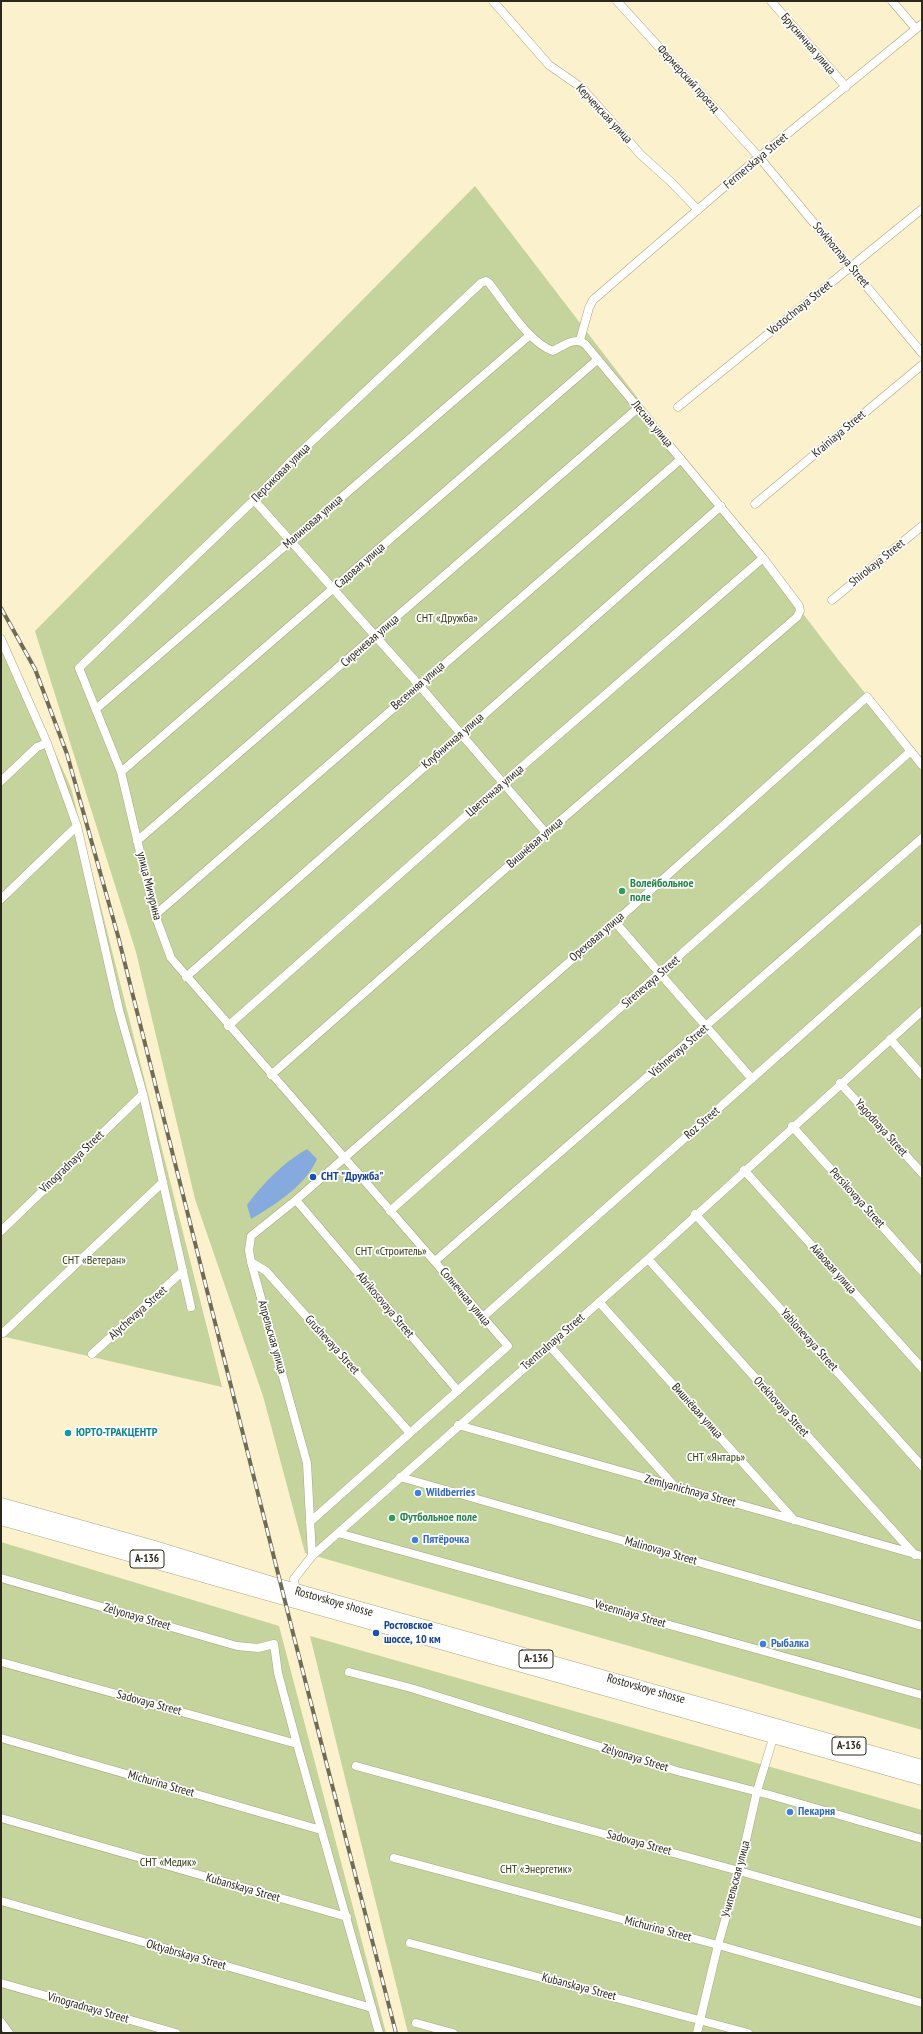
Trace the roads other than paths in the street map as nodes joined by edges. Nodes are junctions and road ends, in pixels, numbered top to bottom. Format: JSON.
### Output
{"nodes":[{"id":1,"x":493,"y":1,"type":"edge"},
{"id":2,"x":617,"y":1,"type":"edge"},
{"id":3,"x":771,"y":1,"type":"edge"},
{"id":4,"x":892,"y":1,"type":"edge"},
{"id":5,"x":919,"y":27,"type":"edge"},
{"id":6,"x":846,"y":87,"type":"junction"},
{"id":7,"x":760,"y":157,"type":"junction"},
{"id":8,"x":922,"y":209,"type":"edge"},
{"id":9,"x":698,"y":210,"type":"junction"},
{"id":10,"x":851,"y":267,"type":"junction"},
{"id":11,"x":530,"y":335,"type":"junction"},
{"id":12,"x":580,"y":340,"type":"junction"},
{"id":13,"x":922,"y":353,"type":"edge"},
{"id":14,"x":597,"y":360,"type":"junction"},
{"id":15,"x":922,"y":365,"type":"edge"},
{"id":16,"x":678,"y":407,"type":"dead end"},
{"id":17,"x":638,"y":408,"type":"junction"},
{"id":18,"x":681,"y":459,"type":"junction"},
{"id":19,"x":254,"y":500,"type":"junction"},
{"id":20,"x":755,"y":504,"type":"dead end"},
{"id":21,"x":721,"y":506,"type":"junction"},
{"id":22,"x":922,"y":526,"type":"edge"},
{"id":23,"x":291,"y":540,"type":"junction"},
{"id":24,"x":763,"y":558,"type":"junction"},
{"id":25,"x":334,"y":589,"type":"junction"},
{"id":26,"x":832,"y":600,"type":"dead end"},
{"id":27,"x":800,"y":612,"type":"joint"},
{"id":28,"x":375,"y":637,"type":"junction"},
{"id":29,"x":1,"y":639,"type":"edge"},
{"id":30,"x":4,"y":654,"type":"edge"},
{"id":31,"x":79,"y":668,"type":"joint"},
{"id":32,"x":419,"y":685,"type":"junction"},
{"id":33,"x":96,"y":709,"type":"junction"},
{"id":34,"x":461,"y":734,"type":"junction"},
{"id":35,"x":47,"y":743,"type":"junction"},
{"id":36,"x":911,"y":751,"type":"junction"},
{"id":37,"x":922,"y":765,"type":"edge"},
{"id":38,"x":121,"y":772,"type":"junction"},
{"id":39,"x":1,"y":781,"type":"edge"},
{"id":40,"x":503,"y":783,"type":"junction"},
{"id":41,"x":77,"y":826,"type":"junction"},
{"id":42,"x":546,"y":833,"type":"junction"},
{"id":43,"x":922,"y":838,"type":"edge"},
{"id":44,"x":137,"y":841,"type":"junction"},
{"id":45,"x":1,"y":899,"type":"edge"},
{"id":46,"x":155,"y":915,"type":"junction"},
{"id":47,"x":615,"y":922,"type":"junction"},
{"id":48,"x":922,"y":928,"type":"edge"},
{"id":49,"x":661,"y":973,"type":"junction"},
{"id":50,"x":186,"y":977,"type":"junction"},
{"id":51,"x":922,"y":1011,"type":"edge"},
{"id":52,"x":228,"y":1026,"type":"junction"},
{"id":53,"x":707,"y":1027,"type":"junction"},
{"id":54,"x":890,"y":1040,"type":"junction"},
{"id":55,"x":271,"y":1075,"type":"junction"},
{"id":56,"x":922,"y":1075,"type":"edge"},
{"id":57,"x":752,"y":1079,"type":"junction"},
{"id":58,"x":840,"y":1083,"type":"junction"},
{"id":59,"x":143,"y":1094,"type":"junction"},
{"id":60,"x":792,"y":1126,"type":"junction"},
{"id":61,"x":343,"y":1158,"type":"junction"},
{"id":62,"x":744,"y":1170,"type":"junction"},
{"id":63,"x":922,"y":1173,"type":"edge"},
{"id":64,"x":163,"y":1182,"type":"junction"},
{"id":65,"x":296,"y":1200,"type":"junction"},
{"id":66,"x":390,"y":1211,"type":"junction"},
{"id":67,"x":695,"y":1214,"type":"junction"},
{"id":68,"x":1,"y":1231,"type":"edge"},
{"id":69,"x":648,"y":1258,"type":"junction"},
{"id":70,"x":251,"y":1262,"type":"junction"},
{"id":71,"x":435,"y":1262,"type":"junction"},
{"id":72,"x":183,"y":1271,"type":"junction"},
{"id":73,"x":922,"y":1271,"type":"edge"},
{"id":74,"x":599,"y":1302,"type":"junction"},
{"id":75,"x":191,"y":1307,"type":"dead end"},
{"id":76,"x":483,"y":1317,"type":"junction"},
{"id":77,"x":2,"y":1333,"type":"edge"},
{"id":78,"x":549,"y":1345,"type":"junction"},
{"id":79,"x":92,"y":1354,"type":"dead end"},
{"id":80,"x":922,"y":1368,"type":"edge"},
{"id":81,"x":458,"y":1391,"type":"junction"},
{"id":82,"x":458,"y":1425,"type":"junction"},
{"id":83,"x":410,"y":1433,"type":"junction"},
{"id":84,"x":922,"y":1466,"type":"edge"},
{"id":85,"x":400,"y":1477,"type":"junction"},
{"id":86,"x":677,"y":1489,"type":"junction"},
{"id":87,"x":1,"y":1505,"type":"edge"},
{"id":88,"x":1,"y":1518,"type":"edge"},
{"id":89,"x":794,"y":1520,"type":"junction"},
{"id":90,"x":310,"y":1522,"type":"junction"},
{"id":91,"x":338,"y":1533,"type":"junction"},
{"id":92,"x":312,"y":1556,"type":"junction"},
{"id":93,"x":919,"y":1556,"type":"edge"},
{"id":94,"x":1,"y":1578,"type":"edge"},
{"id":95,"x":297,"y":1596,"type":"junction"},
{"id":96,"x":922,"y":1626,"type":"edge"},
{"id":97,"x":1,"y":1662,"type":"edge"},
{"id":98,"x":349,"y":1672,"type":"dead end"},
{"id":99,"x":922,"y":1695,"type":"edge"},
{"id":100,"x":775,"y":1731,"type":"junction"},
{"id":101,"x":1,"y":1738,"type":"edge"},
{"id":102,"x":297,"y":1744,"type":"junction"},
{"id":103,"x":356,"y":1766,"type":"dead end"},
{"id":104,"x":922,"y":1767,"type":"edge"},
{"id":105,"x":922,"y":1778,"type":"edge"},
{"id":106,"x":757,"y":1791,"type":"junction"},
{"id":107,"x":1,"y":1818,"type":"edge"},
{"id":108,"x":321,"y":1830,"type":"junction"},
{"id":109,"x":922,"y":1840,"type":"edge"},
{"id":110,"x":394,"y":1858,"type":"dead end"},
{"id":111,"x":739,"y":1871,"type":"junction"},
{"id":112,"x":1,"y":1901,"type":"edge"},
{"id":113,"x":346,"y":1917,"type":"junction"},
{"id":114,"x":922,"y":1923,"type":"edge"},
{"id":115,"x":410,"y":1943,"type":"dead end"},
{"id":116,"x":718,"y":1945,"type":"junction"},
{"id":117,"x":1,"y":1983,"type":"edge"},
{"id":118,"x":922,"y":2003,"type":"edge"},
{"id":119,"x":372,"y":2008,"type":"junction"},
{"id":120,"x":701,"y":2020,"type":"junction"},
{"id":121,"x":1,"y":2022,"type":"edge"},
{"id":122,"x":416,"y":2023,"type":"dead end"},
{"id":123,"x":9,"y":2033,"type":"edge"},
{"id":124,"x":176,"y":2033,"type":"edge"},
{"id":125,"x":379,"y":2033,"type":"edge"},
{"id":126,"x":453,"y":2033,"type":"edge"},
{"id":127,"x":697,"y":2033,"type":"edge"},
{"id":128,"x":748,"y":2033,"type":"edge"}],
"edges":[{"from":1,"to":9,"type":"street","name":"Керченская улица"},
{"from":2,"to":7,"type":"street","name":"Фермерский проезд"},
{"from":3,"to":6,"type":"street","name":"Брусничная улица"},
{"from":4,"to":5,"type":"street"},
{"from":5,"to":6,"type":"street","name":"Fermerskaya Street"},
{"from":6,"to":7,"type":"street","name":"Fermerskaya Street"},
{"from":7,"to":9,"type":"street","name":"Fermerskaya Street"},
{"from":7,"to":10,"type":"street","name":"Sovkhoznaya Street"},
{"from":8,"to":10,"type":"street","name":"Vostochnaya Street"},
{"from":9,"to":12,"type":"street","name":"Fermerskaya Street"},
{"from":10,"to":13,"type":"street","name":"Sovkhoznaya Street"},
{"from":10,"to":16,"type":"street","name":"Vostochnaya Street"},
{"from":11,"to":12,"type":"street"},
{"from":11,"to":19,"type":"street","name":"Персиковая улица"},
{"from":11,"to":23,"type":"street","name":"Малиновая улица"},
{"from":12,"to":14,"type":"street","name":"Лесная улица"},
{"from":14,"to":17,"type":"street","name":"Лесная улица"},
{"from":14,"to":25,"type":"street","name":"Садовая улица"},
{"from":15,"to":20,"type":"street","name":"Krainiaya Street"},
{"from":17,"to":18,"type":"street","name":"Лесная улица"},
{"from":17,"to":28,"type":"street","name":"Сиреневая улица"},
{"from":18,"to":21,"type":"street","name":"Лесная улица"},
{"from":18,"to":32,"type":"street","name":"Весенняя улица"},
{"from":19,"to":23,"type":"street"},
{"from":19,"to":31,"type":"street","name":"Персиковая улица"},
{"from":21,"to":24,"type":"street","name":"Лесная улица"},
{"from":21,"to":34,"type":"street","name":"Клубничная улица"},
{"from":22,"to":26,"type":"street","name":"Shirokaya Street"},
{"from":23,"to":25,"type":"street"},
{"from":23,"to":33,"type":"street","name":"Малиновая улица"},
{"from":24,"to":27,"type":"street","name":"Лесная улица"},
{"from":24,"to":40,"type":"street","name":"Цветочная улица"},
{"from":25,"to":28,"type":"street"},
{"from":25,"to":38,"type":"street","name":"Садовая улица"},
{"from":27,"to":42,"type":"street","name":"Вишнёвая улица"},
{"from":28,"to":32,"type":"street"},
{"from":28,"to":44,"type":"street","name":"Сиреневая улица"},
{"from":29,"to":30,"type":"street"},
{"from":30,"to":35,"type":"street"},
{"from":31,"to":33,"type":"street","name":"улица Мичурина"},
{"from":32,"to":34,"type":"street"},
{"from":32,"to":46,"type":"street","name":"Весенняя улица"},
{"from":33,"to":38,"type":"street","name":"улица Мичурина"},
{"from":34,"to":40,"type":"street"},
{"from":34,"to":50,"type":"street","name":"Клубничная улица"},
{"from":35,"to":39,"type":"street"},
{"from":35,"to":41,"type":"street"},
{"from":36,"to":37,"type":"street"},
{"from":36,"to":47,"type":"street","name":"Ореховая улица"},
{"from":36,"to":49,"type":"street","name":"Sirenevaya Street"},
{"from":38,"to":44,"type":"street","name":"улица Мичурина"},
{"from":40,"to":42,"type":"street"},
{"from":40,"to":52,"type":"street","name":"Цветочная улица"},
{"from":41,"to":45,"type":"street"},
{"from":41,"to":59,"type":"street"},
{"from":42,"to":55,"type":"street","name":"Вишнёвая улица"},
{"from":43,"to":53,"type":"street","name":"Vishnevaya Street"},
{"from":44,"to":46,"type":"street","name":"улица Мичурина"},
{"from":46,"to":50,"type":"street","name":"улица Мичурина"},
{"from":47,"to":49,"type":"street"},
{"from":47,"to":61,"type":"street","name":"Ореховая улица"},
{"from":48,"to":57,"type":"street","name":"Roz Street"},
{"from":49,"to":53,"type":"street"},
{"from":49,"to":66,"type":"street","name":"Sirenevaya Street"},
{"from":50,"to":52,"type":"street","name":"улица Мичурина"},
{"from":51,"to":54,"type":"street","name":"Tsentralnaya Street"},
{"from":52,"to":55,"type":"street","name":"улица Мичурина"},
{"from":53,"to":57,"type":"street"},
{"from":53,"to":71,"type":"street","name":"Vishnevaya Street"},
{"from":54,"to":56,"type":"street"},
{"from":54,"to":58,"type":"street","name":"Tsentralnaya Street"},
{"from":55,"to":61,"type":"street","name":"улица Мичурина"},
{"from":57,"to":76,"type":"street","name":"Roz Street"},
{"from":58,"to":60,"type":"street","name":"Tsentralnaya Street"},
{"from":58,"to":63,"type":"street","name":"Yagodnaya Street"},
{"from":59,"to":64,"type":"street"},
{"from":59,"to":68,"type":"street","name":"Vinogradnaya Street"},
{"from":60,"to":62,"type":"street","name":"Tsentralnaya Street"},
{"from":60,"to":73,"type":"street","name":"Persikovaya Street"},
{"from":61,"to":65,"type":"street","name":"Апрельская улица"},
{"from":61,"to":66,"type":"street","name":"Солнечная улица"},
{"from":62,"to":67,"type":"street","name":"Tsentralnaya Street"},
{"from":62,"to":80,"type":"street","name":"Айвовая улица"},
{"from":64,"to":72,"type":"street"},
{"from":64,"to":77,"type":"street"},
{"from":65,"to":70,"type":"street","name":"Апрельская улица"},
{"from":65,"to":81,"type":"street","name":"Abrikosovaya Street"},
{"from":66,"to":71,"type":"street","name":"Солнечная улица"},
{"from":67,"to":69,"type":"street","name":"Tsentralnaya Street"},
{"from":67,"to":84,"type":"street","name":"Yablonevaya Street"},
{"from":69,"to":74,"type":"street","name":"Tsentralnaya Street"},
{"from":69,"to":93,"type":"street","name":"Orekhovaya Street"},
{"from":70,"to":83,"type":"street","name":"Grushevaya Street"},
{"from":70,"to":90,"type":"street","name":"Апрельская улица"},
{"from":71,"to":76,"type":"street","name":"Солнечная улица"},
{"from":72,"to":75,"type":"street"},
{"from":72,"to":79,"type":"street","name":"Alychevaya Street"},
{"from":74,"to":78,"type":"street","name":"Tsentralnaya Street"},
{"from":74,"to":89,"type":"street","name":"Вишнёвая улица"},
{"from":76,"to":81,"type":"street","name":"Солнечная улица"},
{"from":78,"to":82,"type":"street","name":"Tsentralnaya Street"},
{"from":78,"to":86,"type":"street"},
{"from":81,"to":83,"type":"street"},
{"from":82,"to":85,"type":"street","name":"Tsentralnaya Street"},
{"from":82,"to":86,"type":"street","name":"Zemlyanichnaya Street"},
{"from":83,"to":90,"type":"street"},
{"from":85,"to":91,"type":"street","name":"Tsentralnaya Street"},
{"from":85,"to":96,"type":"street","name":"Malinovaya Street"},
{"from":86,"to":89,"type":"street","name":"Zemlyanichnaya Street"},
{"from":87,"to":95,"type":"highway","name":"Rostovskoye shosse","number":"А-136"},
{"from":88,"to":95,"type":"highway","name":"Rostovskoye shosse","number":"А-136"},
{"from":89,"to":93,"type":"street","name":"Zemlyanichnaya Street"},
{"from":90,"to":92,"type":"street","name":"Апрельская улица"},
{"from":91,"to":92,"type":"street","name":"Tsentralnaya Street"},
{"from":91,"to":99,"type":"street","name":"Vesenniaya Street"},
{"from":92,"to":95,"type":"street","name":"Tsentralnaya Street"},
{"from":94,"to":102,"type":"street","name":"Zelyonaya Street"},
{"from":95,"to":100,"type":"highway","name":"Rostovskoye shosse","number":"А-136"},
{"from":97,"to":102,"type":"street","name":"Sadovaya Street"},
{"from":98,"to":106,"type":"street","name":"Zelyonaya Street"},
{"from":100,"to":104,"type":"highway","name":"Rostovskoye shosse","number":"А-136"},
{"from":100,"to":105,"type":"highway","name":"Rostovskoye shosse","number":"А-136"},
{"from":100,"to":106,"type":"street","name":"Учительская улица"},
{"from":101,"to":108,"type":"street","name":"Michurina Street"},
{"from":102,"to":108,"type":"street"},
{"from":103,"to":111,"type":"street","name":"Sadovaya Street"},
{"from":106,"to":109,"type":"street","name":"Zelyonaya Street"},
{"from":106,"to":111,"type":"street","name":"Учительская улица"},
{"from":107,"to":113,"type":"street","name":"Kubanskaya Street"},
{"from":108,"to":113,"type":"street"},
{"from":110,"to":116,"type":"street","name":"Michurina Street"},
{"from":111,"to":114,"type":"street","name":"Sadovaya Street"},
{"from":111,"to":116,"type":"street","name":"Учительская улица"},
{"from":112,"to":119,"type":"street","name":"Oktyabrskaya Street"},
{"from":113,"to":119,"type":"street"},
{"from":115,"to":120,"type":"street","name":"Kubanskaya Street"},
{"from":116,"to":118,"type":"street","name":"Michurina Street"},
{"from":116,"to":120,"type":"street","name":"Учительская улица"},
{"from":117,"to":124,"type":"street","name":"Vinogradnaya Street"},
{"from":119,"to":125,"type":"street"},
{"from":120,"to":127,"type":"street","name":"Учительская улица"},
{"from":120,"to":128,"type":"street","name":"Kubanskaya Street"},
{"from":121,"to":123,"type":"street"},
{"from":122,"to":126,"type":"street"}]}
